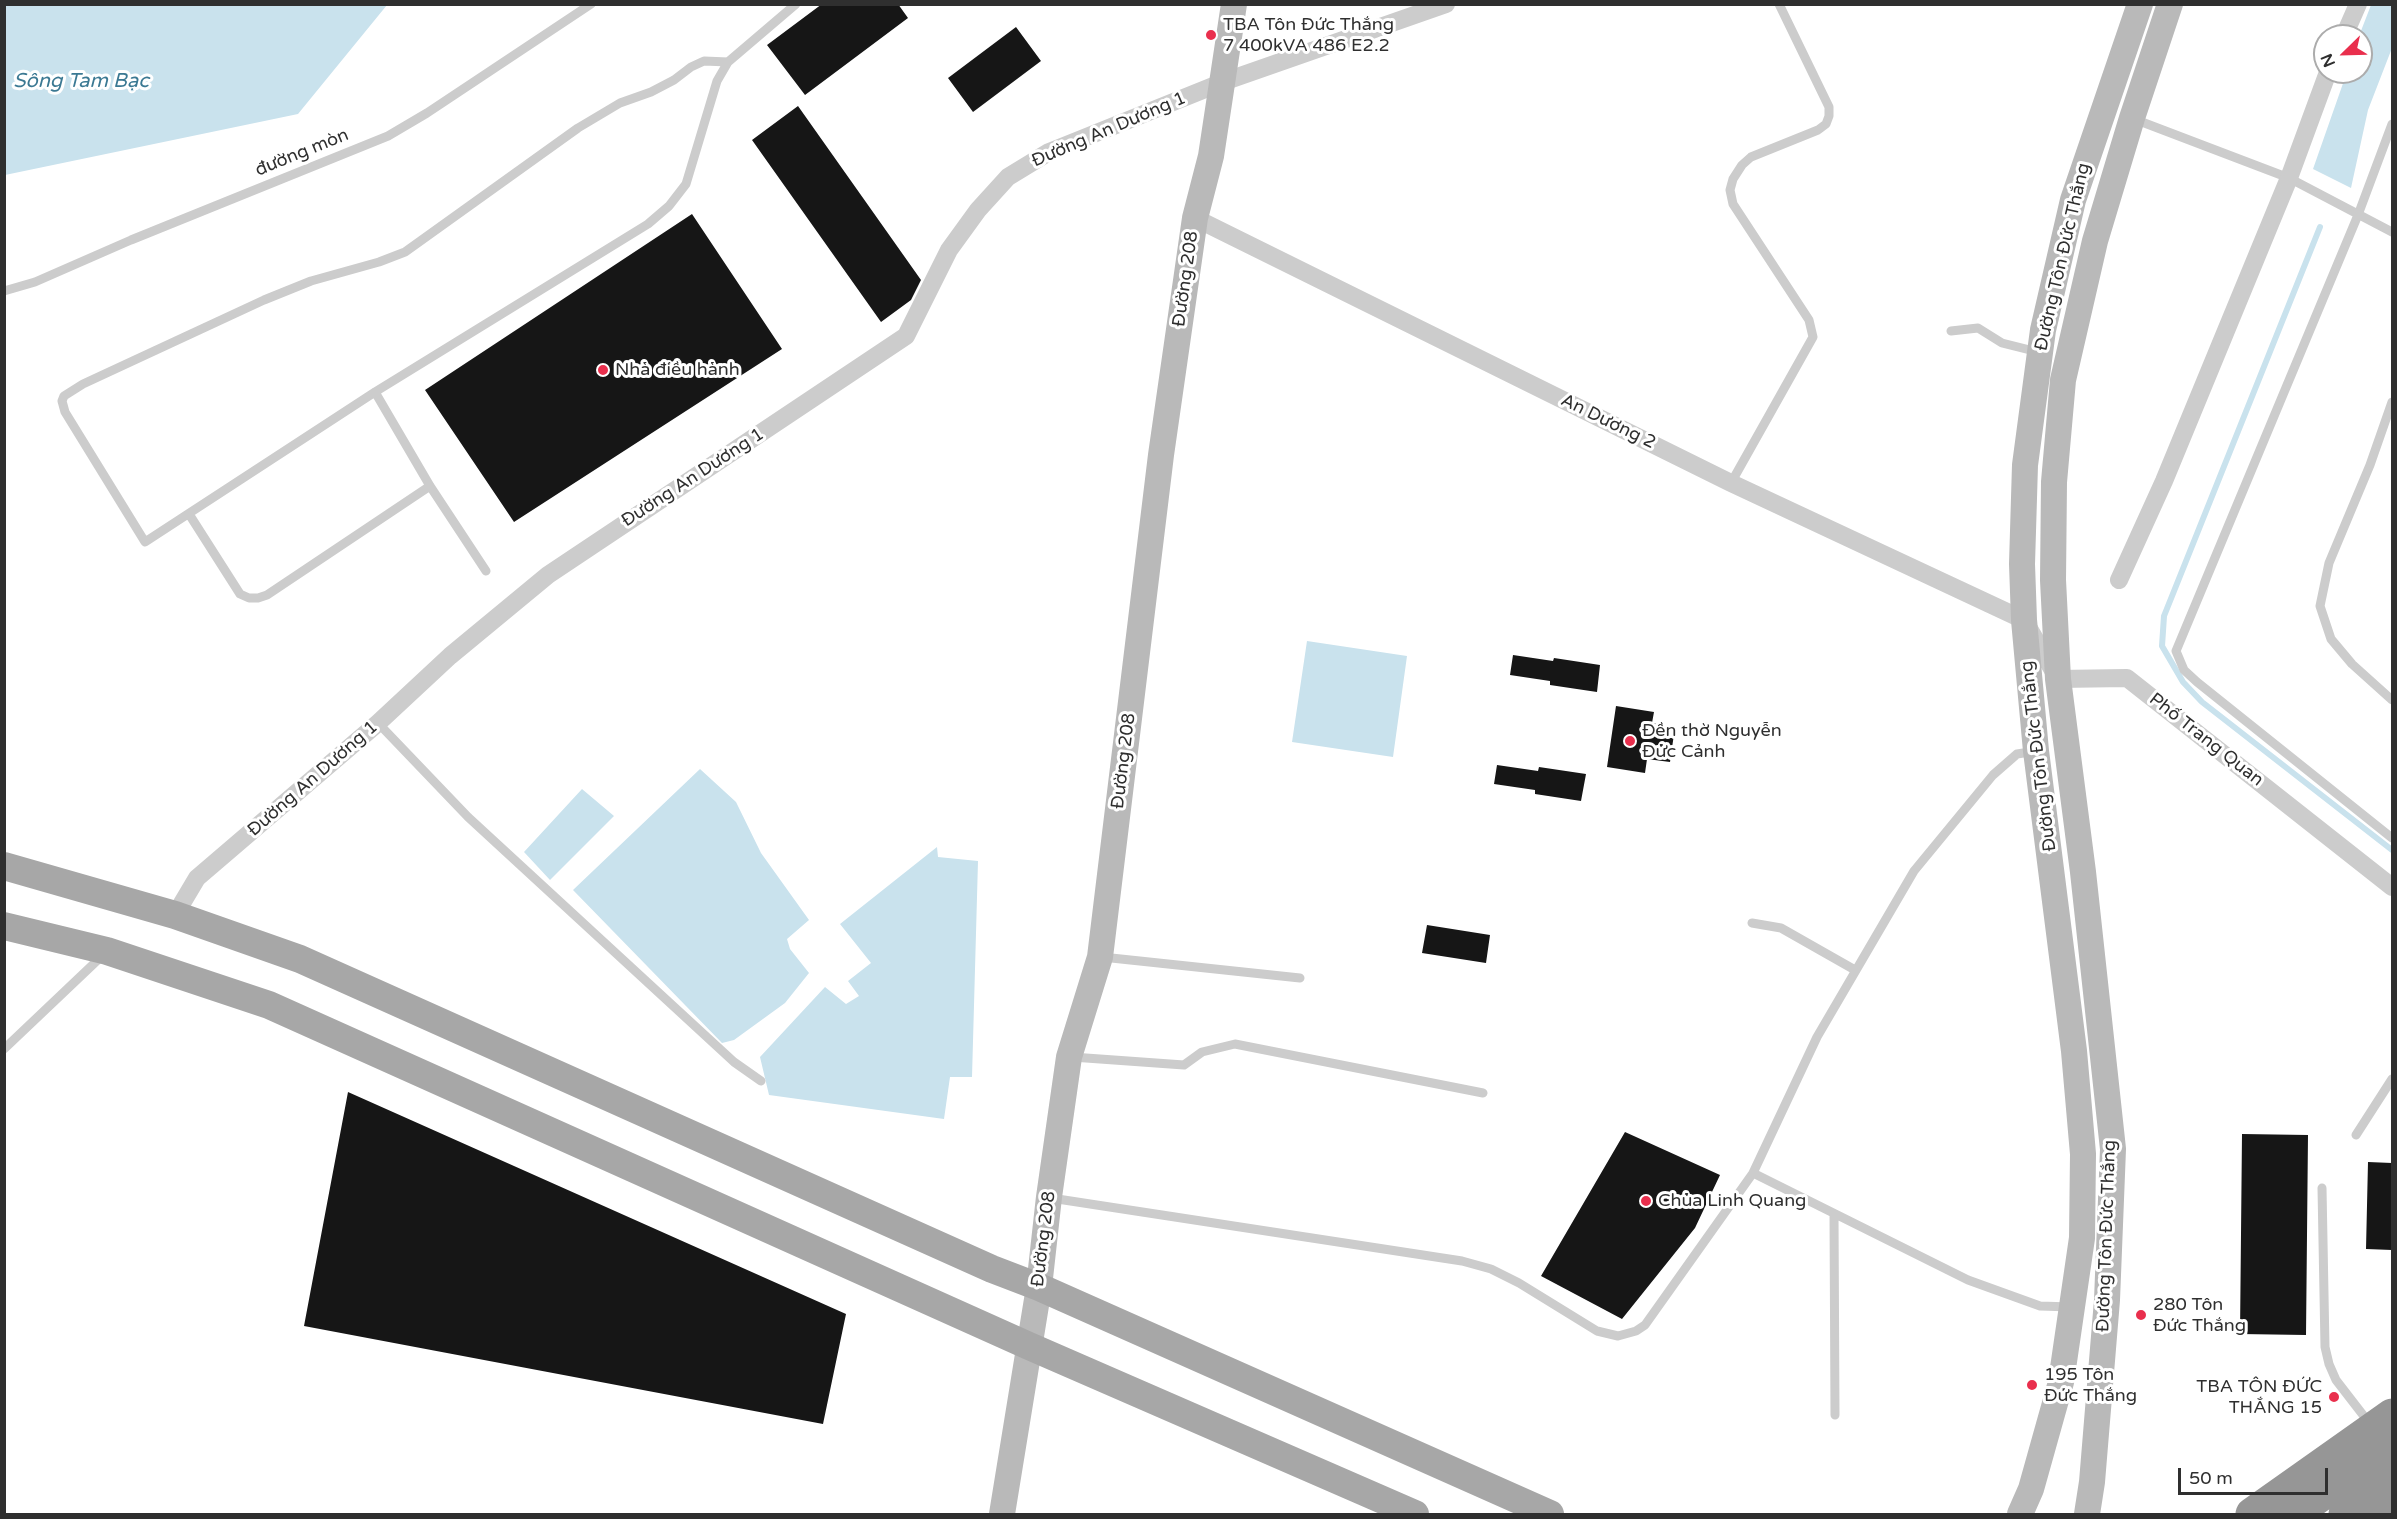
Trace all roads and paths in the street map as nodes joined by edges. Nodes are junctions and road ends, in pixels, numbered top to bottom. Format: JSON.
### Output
{"nodes":[{"id":1,"x":591,"y":4,"type":"edge"},
{"id":2,"x":796,"y":4,"type":"edge"},
{"id":3,"x":1234,"y":4,"type":"edge"},
{"id":4,"x":1446,"y":4,"type":"edge"},
{"id":5,"x":1779,"y":4,"type":"edge"},
{"id":6,"x":2140,"y":4,"type":"edge"},
{"id":7,"x":2170,"y":4,"type":"edge"},
{"id":8,"x":2358,"y":4,"type":"edge"},
{"id":9,"x":2349,"y":24,"type":"edge"},
{"id":10,"x":728,"y":62,"type":"junction"},
{"id":11,"x":1223,"y":82,"type":"junction"},
{"id":12,"x":2324,"y":84,"type":"edge"},
{"id":13,"x":2132,"y":118,"type":"junction"},
{"id":14,"x":2392,"y":124,"type":"edge"},
{"id":15,"x":2289,"y":178,"type":"junction"},
{"id":16,"x":2358,"y":215,"type":"junction"},
{"id":17,"x":1195,"y":218,"type":"junction"},
{"id":18,"x":2392,"y":232,"type":"edge"},
{"id":19,"x":4,"y":291,"type":"edge"},
{"id":20,"x":1951,"y":331,"type":"dead end"},
{"id":21,"x":2040,"y":353,"type":"junction"},
{"id":22,"x":375,"y":392,"type":"junction"},
{"id":23,"x":2392,"y":402,"type":"edge"},
{"id":24,"x":1731,"y":483,"type":"junction"},
{"id":25,"x":430,"y":486,"type":"junction"},
{"id":26,"x":189,"y":514,"type":"junction"},
{"id":27,"x":486,"y":571,"type":"dead end"},
{"id":28,"x":2119,"y":580,"type":"dead end"},
{"id":29,"x":2024,"y":620,"type":"junction"},
{"id":30,"x":2058,"y":680,"type":"junction"},
{"id":31,"x":2392,"y":700,"type":"edge"},
{"id":32,"x":378,"y":723,"type":"junction"},
{"id":33,"x":2036,"y":751,"type":"junction"},
{"id":34,"x":2392,"y":838,"type":"edge"},
{"id":35,"x":10,"y":864,"type":"edge"},
{"id":36,"x":2392,"y":886,"type":"edge"},
{"id":37,"x":174,"y":915,"type":"junction"},
{"id":38,"x":1752,"y":923,"type":"dead end"},
{"id":39,"x":4,"y":926,"type":"edge"},
{"id":40,"x":107,"y":951,"type":"junction"},
{"id":41,"x":1100,"y":957,"type":"junction"},
{"id":42,"x":1855,"y":970,"type":"junction"},
{"id":43,"x":1300,"y":978,"type":"dead end"},
{"id":44,"x":4,"y":1049,"type":"edge"},
{"id":45,"x":1069,"y":1057,"type":"junction"},
{"id":46,"x":2392,"y":1079,"type":"edge"},
{"id":47,"x":761,"y":1081,"type":"dead end"},
{"id":48,"x":1483,"y":1093,"type":"dead end"},
{"id":49,"x":2356,"y":1136,"type":"dead end"},
{"id":50,"x":1753,"y":1173,"type":"junction"},
{"id":51,"x":2322,"y":1188,"type":"dead end"},
{"id":52,"x":1049,"y":1197,"type":"junction"},
{"id":53,"x":1834,"y":1214,"type":"junction"},
{"id":54,"x":1039,"y":1287,"type":"junction"},
{"id":55,"x":2071,"y":1307,"type":"junction"},
{"id":56,"x":1029,"y":1346,"type":"junction"},
{"id":57,"x":1835,"y":1415,"type":"dead end"},
{"id":58,"x":2386,"y":1430,"type":"edge"},
{"id":59,"x":2392,"y":1481,"type":"edge"},
{"id":60,"x":2392,"y":1510,"type":"edge"},
{"id":61,"x":1002,"y":1515,"type":"edge"},
{"id":62,"x":1415,"y":1515,"type":"edge"},
{"id":63,"x":1550,"y":1515,"type":"edge"},
{"id":64,"x":2020,"y":1515,"type":"edge"},
{"id":65,"x":2087,"y":1515,"type":"edge"},
{"id":66,"x":2252,"y":1515,"type":"edge"},
{"id":67,"x":2294,"y":1515,"type":"edge"},
{"id":68,"x":2345,"y":1515,"type":"edge"},
{"id":69,"x":2387,"y":1515,"type":"edge"}],
"edges":[{"from":1,"to":19,"type":"lane","name":"đường mòn"},
{"from":2,"to":10,"type":"lane"},
{"from":3,"to":11,"type":"main road","name":"Đường 208"},
{"from":4,"to":11,"type":"street","name":"Đường An Dương 1"},
{"from":5,"to":24,"type":"lane"},
{"from":6,"to":21,"type":"main road","name":"Đường Tôn Đức Thắng"},
{"from":7,"to":13,"type":"main road","name":"Đường Tôn Đức Thắng"},
{"from":8,"to":9,"type":"street"},
{"from":10,"to":22,"type":"lane"},
{"from":10,"to":26,"type":"lane"},
{"from":11,"to":17,"type":"main road","name":"Đường 208"},
{"from":11,"to":32,"type":"street","name":"Đường An Dương 1"},
{"from":12,"to":15,"type":"street"},
{"from":13,"to":15,"type":"lane"},
{"from":13,"to":30,"type":"main road","name":"Đường Tôn Đức Thắng"},
{"from":14,"to":16,"type":"lane"},
{"from":15,"to":16,"type":"lane"},
{"from":15,"to":28,"type":"street"},
{"from":16,"to":18,"type":"lane"},
{"from":16,"to":34,"type":"lane"},
{"from":17,"to":24,"type":"street","name":"An Dương 2"},
{"from":17,"to":41,"type":"main road","name":"Đường 208"},
{"from":20,"to":21,"type":"lane"},
{"from":21,"to":29,"type":"main road","name":"Đường Tôn Đức Thắng"},
{"from":22,"to":25,"type":"lane"},
{"from":22,"to":26,"type":"lane"},
{"from":23,"to":31,"type":"lane"},
{"from":24,"to":29,"type":"street","name":"An Dương 2"},
{"from":25,"to":26,"type":"lane"},
{"from":25,"to":27,"type":"lane"},
{"from":29,"to":30,"type":"street"},
{"from":29,"to":33,"type":"main road","name":"Đường Tôn Đức Thắng"},
{"from":30,"to":36,"type":"street","name":"Phố Trang Quan"},
{"from":30,"to":65,"type":"main road","name":"Đường Tôn Đức Thắng"},
{"from":32,"to":37,"type":"street","name":"Đường An Dương 1"},
{"from":32,"to":47,"type":"lane"},
{"from":33,"to":42,"type":"lane"},
{"from":33,"to":55,"type":"main road","name":"Đường Tôn Đức Thắng"},
{"from":35,"to":37,"type":"main road"},
{"from":37,"to":54,"type":"main road"},
{"from":38,"to":42,"type":"lane"},
{"from":39,"to":40,"type":"main road"},
{"from":40,"to":44,"type":"lane"},
{"from":40,"to":56,"type":"main road"},
{"from":41,"to":43,"type":"lane"},
{"from":41,"to":45,"type":"main road","name":"Đường 208"},
{"from":42,"to":50,"type":"lane"},
{"from":45,"to":48,"type":"lane"},
{"from":45,"to":52,"type":"main road","name":"Đường 208"},
{"from":46,"to":49,"type":"lane"},
{"from":50,"to":52,"type":"lane"},
{"from":50,"to":53,"type":"lane"},
{"from":51,"to":58,"type":"lane"},
{"from":52,"to":54,"type":"main road","name":"Đường 208"},
{"from":53,"to":55,"type":"lane"},
{"from":53,"to":57,"type":"lane"},
{"from":54,"to":56,"type":"main road","name":"Đường 208"},
{"from":54,"to":63,"type":"main road"},
{"from":55,"to":64,"type":"main road","name":"Đường Tôn Đức Thắng"},
{"from":56,"to":61,"type":"main road","name":"Đường 208"},
{"from":56,"to":62,"type":"main road"},
{"from":58,"to":66,"type":"highway"},
{"from":58,"to":67,"type":"highway"},
{"from":59,"to":68,"type":"highway"},
{"from":60,"to":69,"type":"highway"}]}
